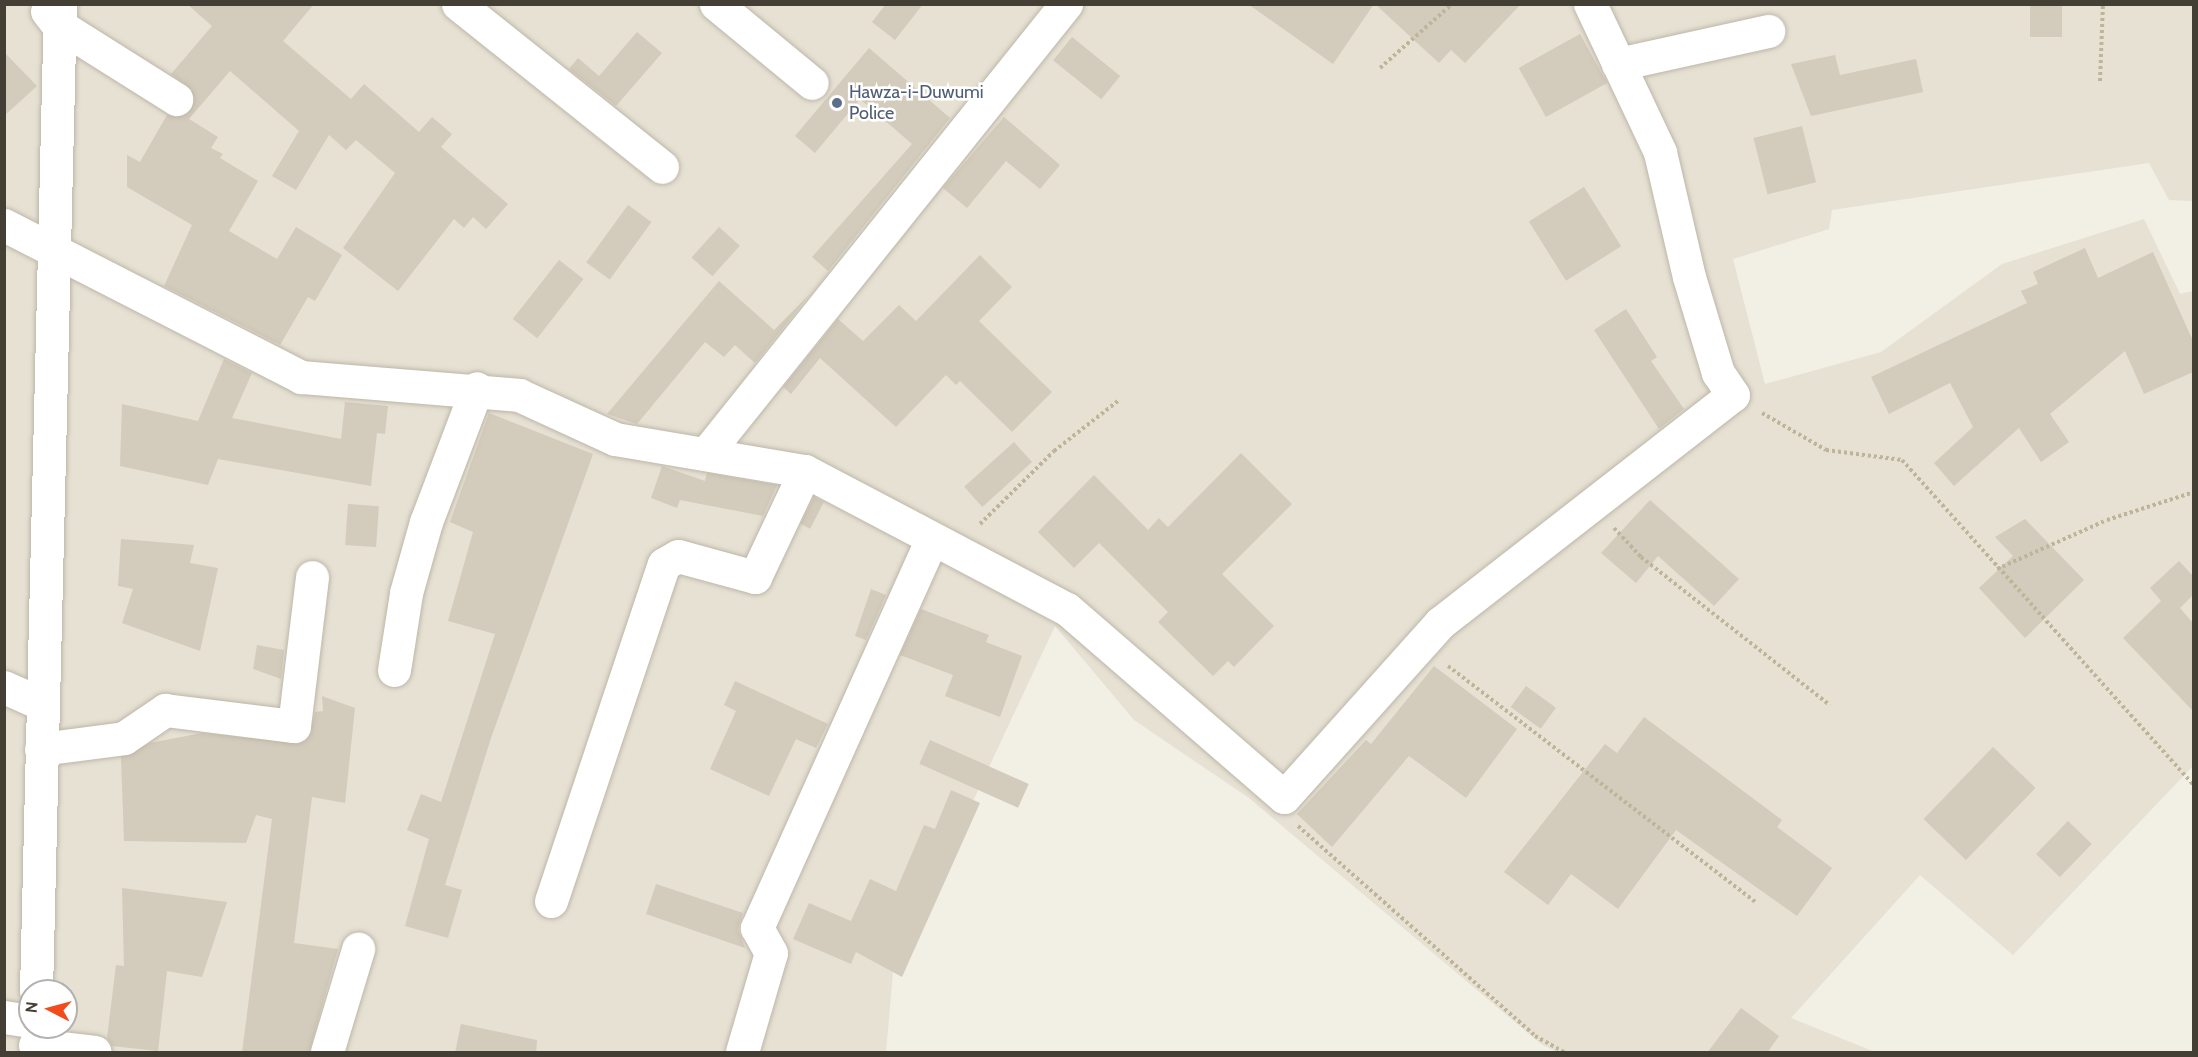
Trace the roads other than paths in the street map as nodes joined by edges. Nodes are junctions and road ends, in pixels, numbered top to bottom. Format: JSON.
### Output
{"nodes":[{"id":1,"x":458,"y":4,"type":"edge"},
{"id":2,"x":716,"y":4,"type":"edge"},
{"id":3,"x":1066,"y":4,"type":"edge"},
{"id":4,"x":1590,"y":4,"type":"edge"},
{"id":5,"x":53,"y":11,"type":"edge"},
{"id":6,"x":1768,"y":31,"type":"dead end"},
{"id":7,"x":1618,"y":64,"type":"junction"},
{"id":8,"x":812,"y":83,"type":"dead end"},
{"id":9,"x":176,"y":99,"type":"dead end"},
{"id":10,"x":662,"y":167,"type":"dead end"},
{"id":11,"x":4,"y":225,"type":"edge"},
{"id":12,"x":52,"y":250,"type":"junction"},
{"id":13,"x":477,"y":388,"type":"junction"},
{"id":14,"x":708,"y":451,"type":"junction"},
{"id":15,"x":805,"y":471,"type":"junction"},
{"id":16,"x":942,"y":546,"type":"junction"},
{"id":17,"x":312,"y":577,"type":"dead end"},
{"id":18,"x":394,"y":670,"type":"dead end"},
{"id":19,"x":4,"y":687,"type":"edge"},
{"id":20,"x":42,"y":704,"type":"junction"},
{"id":21,"x":41,"y":749,"type":"junction"},
{"id":22,"x":551,"y":901,"type":"dead end"},
{"id":23,"x":358,"y":949,"type":"dead end"},
{"id":24,"x":36,"y":979,"type":"edge"},
{"id":25,"x":4,"y":1017,"type":"edge"},
{"id":26,"x":18,"y":1026,"type":"edge"},
{"id":27,"x":45,"y":1039,"type":"edge"},
{"id":28,"x":95,"y":1053,"type":"edge"},
{"id":29,"x":327,"y":1053,"type":"edge"},
{"id":30,"x":742,"y":1053,"type":"edge"}],
"edges":[{"from":1,"to":10,"type":"street"},
{"from":2,"to":8,"type":"street"},
{"from":3,"to":14,"type":"street"},
{"from":4,"to":7,"type":"street"},
{"from":5,"to":9,"type":"street"},
{"from":5,"to":12,"type":"street"},
{"from":6,"to":7,"type":"street"},
{"from":7,"to":16,"type":"street"},
{"from":11,"to":12,"type":"street"},
{"from":12,"to":13,"type":"street"},
{"from":12,"to":20,"type":"street"},
{"from":13,"to":14,"type":"street"},
{"from":13,"to":18,"type":"street"},
{"from":14,"to":15,"type":"street"},
{"from":15,"to":16,"type":"street"},
{"from":15,"to":22,"type":"street"},
{"from":16,"to":30,"type":"street"},
{"from":17,"to":21,"type":"street"},
{"from":19,"to":20,"type":"street"},
{"from":20,"to":21,"type":"street"},
{"from":21,"to":24,"type":"street"},
{"from":23,"to":29,"type":"street"},
{"from":25,"to":26,"type":"street"},
{"from":27,"to":28,"type":"street"}]}
